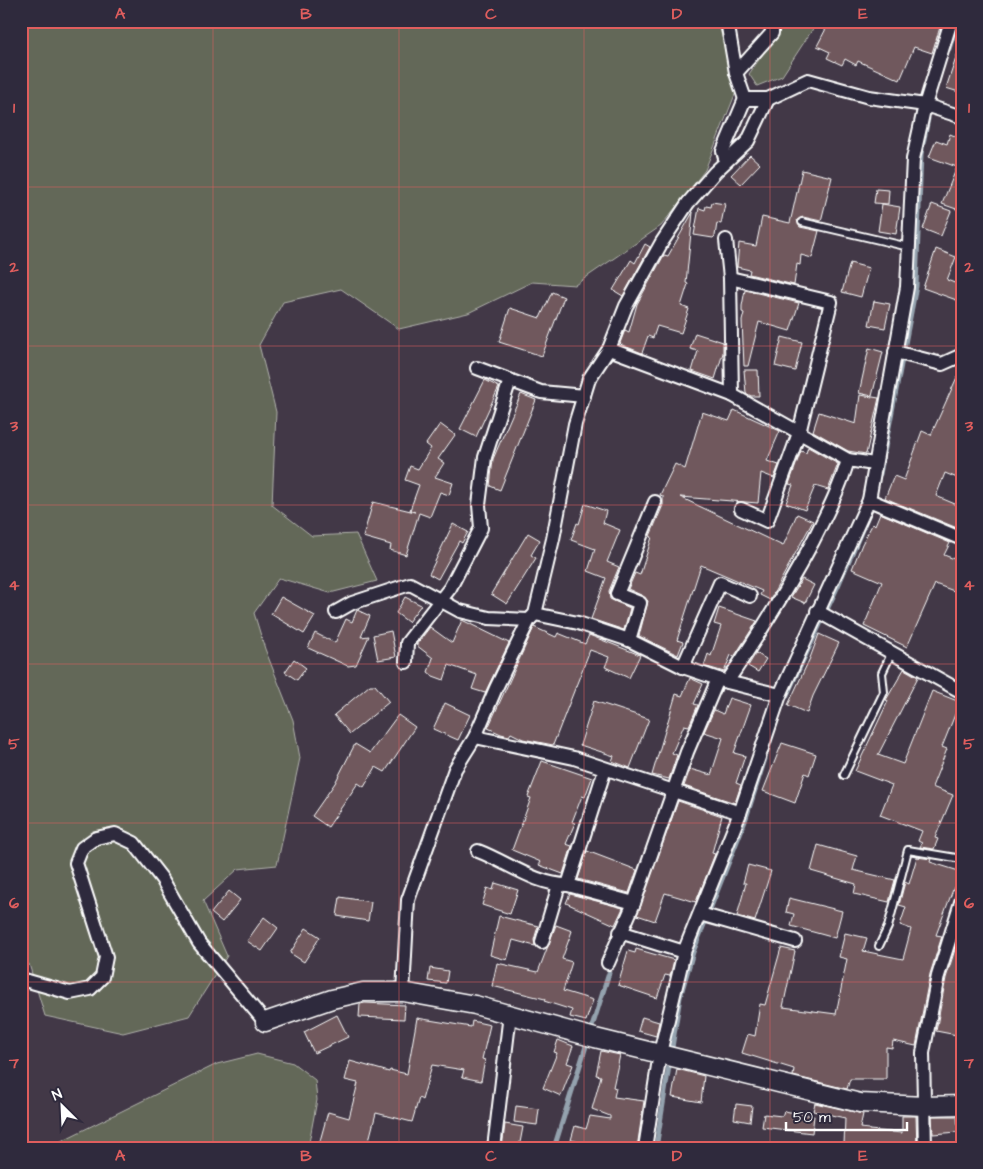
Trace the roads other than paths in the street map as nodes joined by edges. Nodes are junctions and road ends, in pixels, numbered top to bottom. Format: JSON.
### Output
{"nodes":[{"id":1,"x":727,"y":21,"type":"edge"},
{"id":2,"x":772,"y":21,"type":"edge"},
{"id":3,"x":952,"y":21,"type":"edge"},
{"id":4,"x":736,"y":73,"type":"junction"},
{"id":5,"x":745,"y":99,"type":"junction"},
{"id":6,"x":768,"y":99,"type":"junction"},
{"id":7,"x":925,"y":104,"type":"junction"},
{"id":8,"x":962,"y":117,"type":"edge"},
{"id":9,"x":726,"y":161,"type":"junction"},
{"id":10,"x":802,"y":222,"type":"dead end"},
{"id":11,"x":726,"y":240,"type":"dead end"},
{"id":12,"x":910,"y":247,"type":"junction"},
{"id":13,"x":730,"y":278,"type":"junction"},
{"id":14,"x":609,"y":349,"type":"junction"},
{"id":15,"x":895,"y":352,"type":"junction"},
{"id":16,"x":962,"y":355,"type":"edge"},
{"id":17,"x":477,"y":368,"type":"dead end"},
{"id":18,"x":510,"y":380,"type":"junction"},
{"id":19,"x":732,"y":395,"type":"junction"},
{"id":20,"x":584,"y":396,"type":"junction"},
{"id":21,"x":799,"y":433,"type":"junction"},
{"id":22,"x":848,"y":460,"type":"junction"},
{"id":23,"x":874,"y":464,"type":"junction"},
{"id":24,"x":870,"y":500,"type":"junction"},
{"id":25,"x":655,"y":502,"type":"dead end"},
{"id":26,"x":741,"y":509,"type":"dead end"},
{"id":27,"x":962,"y":539,"type":"edge"},
{"id":28,"x":750,"y":596,"type":"dead end"},
{"id":29,"x":440,"y":601,"type":"junction"},
{"id":30,"x":336,"y":612,"type":"dead end"},
{"id":31,"x":817,"y":612,"type":"junction"},
{"id":32,"x":532,"y":617,"type":"junction"},
{"id":33,"x":629,"y":640,"type":"junction"},
{"id":34,"x":892,"y":652,"type":"junction"},
{"id":35,"x":406,"y":662,"type":"dead end"},
{"id":36,"x":683,"y":667,"type":"junction"},
{"id":37,"x":722,"y":680,"type":"junction"},
{"id":38,"x":962,"y":692,"type":"edge"},
{"id":39,"x":780,"y":694,"type":"junction"},
{"id":40,"x":475,"y":737,"type":"junction"},
{"id":41,"x":606,"y":770,"type":"junction"},
{"id":42,"x":844,"y":774,"type":"dead end"},
{"id":43,"x":674,"y":792,"type":"junction"},
{"id":44,"x":740,"y":813,"type":"junction"},
{"id":45,"x":478,"y":851,"type":"dead end"},
{"id":46,"x":962,"y":859,"type":"edge"},
{"id":47,"x":564,"y":885,"type":"junction"},
{"id":48,"x":962,"y":899,"type":"edge"},
{"id":49,"x":634,"y":903,"type":"junction"},
{"id":50,"x":700,"y":914,"type":"junction"},
{"id":51,"x":620,"y":932,"type":"junction"},
{"id":52,"x":795,"y":941,"type":"dead end"},
{"id":53,"x":542,"y":942,"type":"dead end"},
{"id":54,"x":879,"y":946,"type":"dead end"},
{"id":55,"x":684,"y":952,"type":"junction"},
{"id":56,"x":608,"y":963,"type":"dead end"},
{"id":57,"x":21,"y":979,"type":"edge"},
{"id":58,"x":403,"y":992,"type":"junction"},
{"id":59,"x":510,"y":1014,"type":"junction"},
{"id":60,"x":265,"y":1022,"type":"joint"},
{"id":61,"x":660,"y":1053,"type":"junction"},
{"id":62,"x":962,"y":1105,"type":"edge"},
{"id":63,"x":924,"y":1106,"type":"junction"},
{"id":64,"x":494,"y":1148,"type":"edge"},
{"id":65,"x":645,"y":1148,"type":"edge"},
{"id":66,"x":925,"y":1148,"type":"edge"}],
"edges":[{"from":1,"to":4,"type":"street"},
{"from":2,"to":4,"type":"street"},
{"from":3,"to":7,"type":"street"},
{"from":4,"to":5,"type":"street"},
{"from":5,"to":6,"type":"street"},
{"from":5,"to":9,"type":"street"},
{"from":6,"to":7,"type":"street"},
{"from":6,"to":9,"type":"street"},
{"from":7,"to":8,"type":"street"},
{"from":7,"to":12,"type":"street"},
{"from":9,"to":14,"type":"street"},
{"from":10,"to":12,"type":"lane"},
{"from":11,"to":13,"type":"street"},
{"from":12,"to":15,"type":"street"},
{"from":13,"to":19,"type":"street"},
{"from":13,"to":21,"type":"street"},
{"from":14,"to":19,"type":"street"},
{"from":14,"to":20,"type":"street"},
{"from":15,"to":16,"type":"street"},
{"from":15,"to":23,"type":"street"},
{"from":17,"to":18,"type":"street"},
{"from":18,"to":20,"type":"street"},
{"from":18,"to":29,"type":"street"},
{"from":19,"to":21,"type":"street"},
{"from":20,"to":32,"type":"street"},
{"from":21,"to":22,"type":"street"},
{"from":21,"to":26,"type":"street"},
{"from":22,"to":23,"type":"street"},
{"from":22,"to":37,"type":"street"},
{"from":23,"to":24,"type":"street"},
{"from":24,"to":27,"type":"street"},
{"from":24,"to":31,"type":"street"},
{"from":25,"to":33,"type":"street"},
{"from":28,"to":36,"type":"street"},
{"from":29,"to":30,"type":"street"},
{"from":29,"to":32,"type":"street"},
{"from":29,"to":35,"type":"street"},
{"from":31,"to":34,"type":"street"},
{"from":31,"to":39,"type":"street"},
{"from":32,"to":33,"type":"street"},
{"from":32,"to":40,"type":"street"},
{"from":33,"to":36,"type":"street"},
{"from":34,"to":38,"type":"street"},
{"from":34,"to":42,"type":"lane"},
{"from":36,"to":37,"type":"street"},
{"from":37,"to":39,"type":"street"},
{"from":37,"to":43,"type":"street"},
{"from":39,"to":44,"type":"street"},
{"from":40,"to":41,"type":"street"},
{"from":40,"to":58,"type":"street"},
{"from":41,"to":43,"type":"street"},
{"from":41,"to":47,"type":"street"},
{"from":43,"to":44,"type":"street"},
{"from":43,"to":49,"type":"street"},
{"from":44,"to":50,"type":"street"},
{"from":45,"to":47,"type":"street"},
{"from":46,"to":54,"type":"lane"},
{"from":47,"to":49,"type":"street"},
{"from":47,"to":53,"type":"street"},
{"from":48,"to":63,"type":"street"},
{"from":49,"to":51,"type":"street"},
{"from":50,"to":52,"type":"street"},
{"from":50,"to":55,"type":"street"},
{"from":51,"to":55,"type":"street"},
{"from":51,"to":56,"type":"street"},
{"from":55,"to":61,"type":"street"},
{"from":57,"to":60,"type":"street"},
{"from":58,"to":59,"type":"street"},
{"from":58,"to":60,"type":"street"},
{"from":59,"to":61,"type":"street"},
{"from":59,"to":64,"type":"street"},
{"from":61,"to":63,"type":"street"},
{"from":61,"to":65,"type":"street"},
{"from":62,"to":63,"type":"street"},
{"from":63,"to":66,"type":"street"}]}
